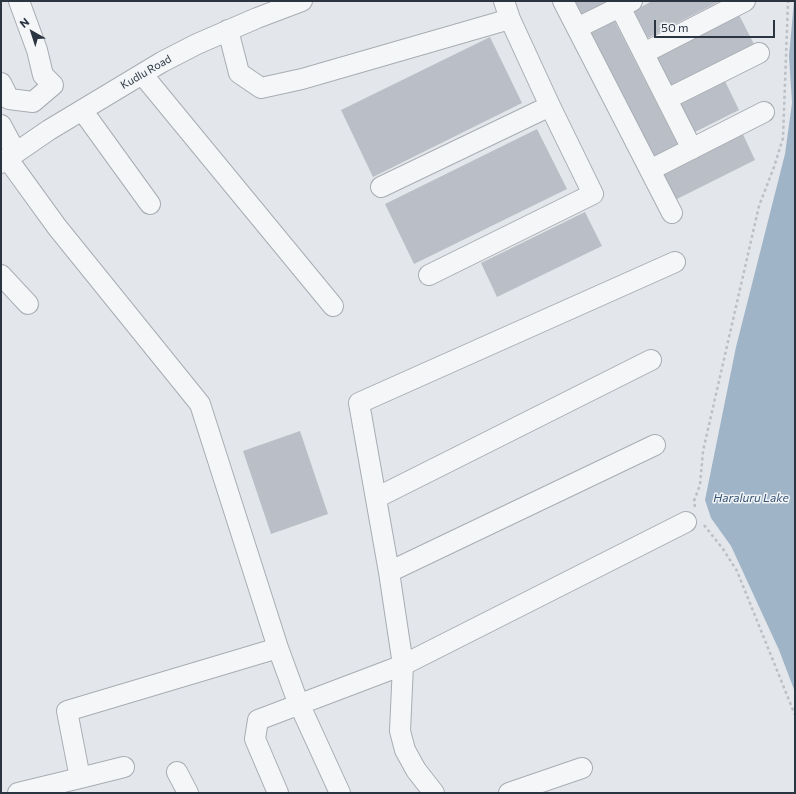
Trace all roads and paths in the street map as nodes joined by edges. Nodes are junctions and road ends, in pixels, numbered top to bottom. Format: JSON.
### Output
{"nodes":[{"id":1,"x":19,"y":1,"type":"edge"},
{"id":2,"x":563,"y":1,"type":"edge"},
{"id":3,"x":745,"y":1,"type":"edge"},
{"id":4,"x":788,"y":1,"type":"edge"},
{"id":5,"x":299,"y":2,"type":"edge"},
{"id":6,"x":626,"y":4,"type":"edge"},
{"id":7,"x":507,"y":10,"type":"edge"},
{"id":8,"x":577,"y":28,"type":"junction"},
{"id":9,"x":228,"y":30,"type":"junction"},
{"id":10,"x":644,"y":53,"type":"junction"},
{"id":11,"x":759,"y":53,"type":"dead end"},
{"id":12,"x":142,"y":74,"type":"junction"},
{"id":13,"x":1,"y":83,"type":"edge"},
{"id":14,"x":667,"y":99,"type":"junction"},
{"id":15,"x":33,"y":102,"type":"junction"},
{"id":16,"x":550,"y":106,"type":"junction"},
{"id":17,"x":82,"y":110,"type":"junction"},
{"id":18,"x":764,"y":112,"type":"dead end"},
{"id":19,"x":49,"y":130,"type":"junction"},
{"id":20,"x":4,"y":131,"type":"edge"},
{"id":21,"x":692,"y":148,"type":"junction"},
{"id":22,"x":8,"y":158,"type":"edge"},
{"id":23,"x":650,"y":170,"type":"junction"},
{"id":24,"x":381,"y":187,"type":"dead end"},
{"id":25,"x":150,"y":204,"type":"dead end"},
{"id":26,"x":672,"y":213,"type":"dead end"},
{"id":27,"x":675,"y":262,"type":"dead end"},
{"id":28,"x":1,"y":275,"type":"edge"},
{"id":29,"x":429,"y":275,"type":"dead end"},
{"id":30,"x":28,"y":304,"type":"dead end"},
{"id":31,"x":333,"y":306,"type":"dead end"},
{"id":32,"x":651,"y":360,"type":"dead end"},
{"id":33,"x":655,"y":445,"type":"dead end"},
{"id":34,"x":376,"y":498,"type":"junction"},
{"id":35,"x":694,"y":518,"type":"junction"},
{"id":36,"x":389,"y":572,"type":"junction"},
{"id":37,"x":278,"y":648,"type":"junction"},
{"id":38,"x":403,"y":665,"type":"junction"},
{"id":39,"x":300,"y":705,"type":"junction"},
{"id":40,"x":795,"y":714,"type":"edge"},
{"id":41,"x":124,"y":767,"type":"dead end"},
{"id":42,"x":582,"y":768,"type":"dead end"},
{"id":43,"x":177,"y":772,"type":"dead end"},
{"id":44,"x":80,"y":778,"type":"junction"},
{"id":45,"x":18,"y":793,"type":"edge"},
{"id":46,"x":188,"y":793,"type":"edge"},
{"id":47,"x":278,"y":793,"type":"edge"},
{"id":48,"x":340,"y":793,"type":"edge"},
{"id":49,"x":434,"y":793,"type":"edge"},
{"id":50,"x":509,"y":793,"type":"edge"}],
"edges":[{"from":1,"to":15,"type":"street"},
{"from":2,"to":8,"type":"street"},
{"from":3,"to":10,"type":"street"},
{"from":4,"to":35,"type":"path"},
{"from":5,"to":9,"type":"street","name":"Kudlu Road"},
{"from":6,"to":8,"type":"street"},
{"from":6,"to":10,"type":"street"},
{"from":7,"to":9,"type":"street"},
{"from":7,"to":16,"type":"street"},
{"from":8,"to":23,"type":"street"},
{"from":9,"to":12,"type":"street","name":"Kudlu Road"},
{"from":10,"to":14,"type":"street"},
{"from":11,"to":14,"type":"street"},
{"from":12,"to":17,"type":"street","name":"Kudlu Road"},
{"from":12,"to":31,"type":"street"},
{"from":13,"to":15,"type":"street"},
{"from":14,"to":21,"type":"street"},
{"from":15,"to":19,"type":"street"},
{"from":16,"to":24,"type":"street"},
{"from":16,"to":29,"type":"street"},
{"from":17,"to":19,"type":"street","name":"Kudlu Road"},
{"from":17,"to":25,"type":"street"},
{"from":18,"to":21,"type":"street"},
{"from":19,"to":22,"type":"street","name":"Kudlu Road"},
{"from":20,"to":22,"type":"street"},
{"from":21,"to":23,"type":"street"},
{"from":22,"to":37,"type":"street"},
{"from":23,"to":26,"type":"street"},
{"from":27,"to":34,"type":"street"},
{"from":28,"to":30,"type":"street"},
{"from":32,"to":34,"type":"street"},
{"from":33,"to":36,"type":"street"},
{"from":34,"to":36,"type":"street"},
{"from":35,"to":38,"type":"street"},
{"from":35,"to":40,"type":"path"},
{"from":36,"to":38,"type":"street"},
{"from":37,"to":39,"type":"street"},
{"from":37,"to":44,"type":"street"},
{"from":38,"to":39,"type":"street"},
{"from":38,"to":49,"type":"street"},
{"from":39,"to":47,"type":"street"},
{"from":39,"to":48,"type":"street"},
{"from":41,"to":44,"type":"street"},
{"from":42,"to":50,"type":"street"},
{"from":43,"to":46,"type":"street"},
{"from":44,"to":45,"type":"street"}]}
